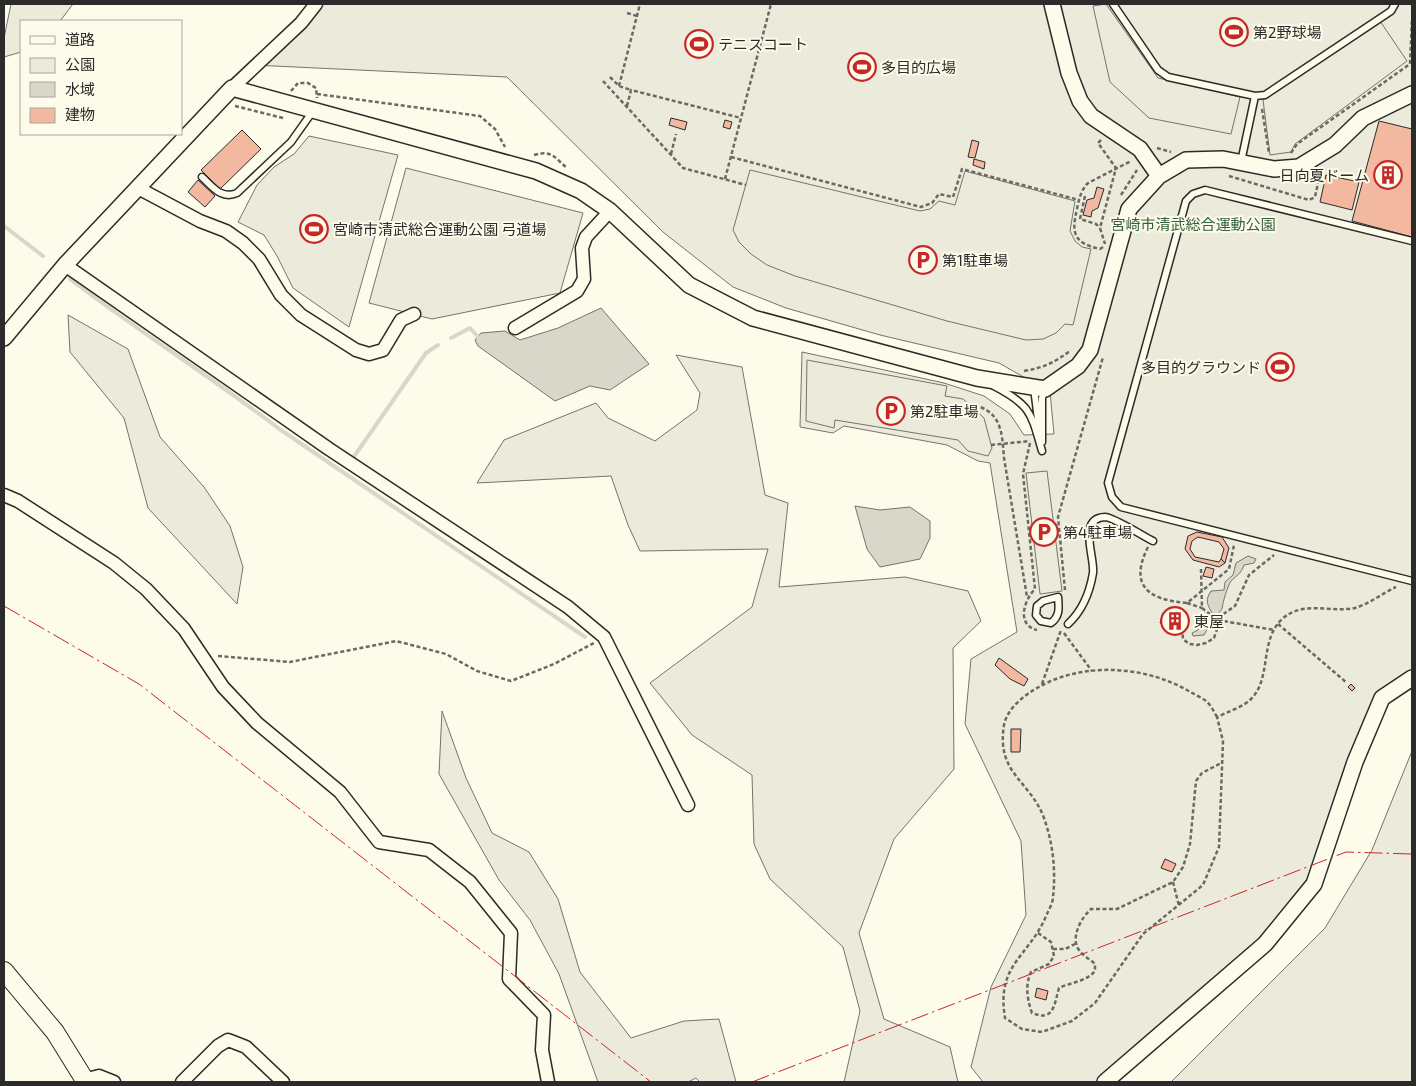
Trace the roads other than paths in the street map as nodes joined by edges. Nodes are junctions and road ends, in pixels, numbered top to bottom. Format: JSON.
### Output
{"nodes":[{"id":1,"x":316,"y":4,"type":"edge"},
{"id":2,"x":1052,"y":4,"type":"edge"},
{"id":3,"x":1113,"y":4,"type":"edge"},
{"id":4,"x":1395,"y":4,"type":"edge"},
{"id":5,"x":232,"y":88,"type":"junction"},
{"id":6,"x":1412,"y":94,"type":"edge"},
{"id":7,"x":1255,"y":96,"type":"junction"},
{"id":8,"x":315,"y":106,"type":"junction"},
{"id":9,"x":1241,"y":163,"type":"junction"},
{"id":10,"x":202,"y":176,"type":"dead end"},
{"id":11,"x":1159,"y":176,"type":"junction"},
{"id":12,"x":138,"y":188,"type":"junction"},
{"id":13,"x":610,"y":211,"type":"junction"},
{"id":14,"x":1412,"y":241,"type":"edge"},
{"id":15,"x":64,"y":265,"type":"junction"},
{"id":16,"x":414,"y":314,"type":"dead end"},
{"id":17,"x":515,"y":328,"type":"dead end"},
{"id":18,"x":4,"y":338,"type":"edge"},
{"id":19,"x":977,"y":378,"type":"junction"},
{"id":20,"x":1039,"y":388,"type":"junction"},
{"id":21,"x":1042,"y":451,"type":"junction"},
{"id":22,"x":4,"y":496,"type":"edge"},
{"id":23,"x":1153,"y":541,"type":"road end"},
{"id":24,"x":1410,"y":580,"type":"edge"},
{"id":25,"x":1058,"y":597,"type":"joint"},
{"id":26,"x":1068,"y":624,"type":"road end"},
{"id":27,"x":1412,"y":678,"type":"edge"},
{"id":28,"x":688,"y":805,"type":"dead end"},
{"id":29,"x":4,"y":971,"type":"edge"},
{"id":30,"x":85,"y":1081,"type":"edge"},
{"id":31,"x":114,"y":1082,"type":"edge"},
{"id":32,"x":182,"y":1082,"type":"edge"},
{"id":33,"x":283,"y":1082,"type":"edge"},
{"id":34,"x":548,"y":1082,"type":"edge"},
{"id":35,"x":1105,"y":1082,"type":"edge"}],
"edges":[{"from":1,"to":5,"type":"street"},
{"from":2,"to":11,"type":"street"},
{"from":3,"to":7,"type":"lane"},
{"from":4,"to":7,"type":"lane"},
{"from":5,"to":8,"type":"street"},
{"from":5,"to":12,"type":"street"},
{"from":6,"to":9,"type":"street"},
{"from":7,"to":9,"type":"lane"},
{"from":8,"to":10,"type":"lane"},
{"from":8,"to":13,"type":"street"},
{"from":9,"to":11,"type":"street"},
{"from":11,"to":20,"type":"street"},
{"from":12,"to":15,"type":"street"},
{"from":12,"to":16,"type":"street"},
{"from":13,"to":17,"type":"street"},
{"from":13,"to":19,"type":"street"},
{"from":14,"to":24,"type":"lane"},
{"from":15,"to":18,"type":"street"},
{"from":15,"to":28,"type":"street"},
{"from":19,"to":20,"type":"street"},
{"from":19,"to":21,"type":"lane"},
{"from":20,"to":21,"type":"lane"},
{"from":20,"to":21,"type":"lane"},
{"from":22,"to":34,"type":"street"},
{"from":23,"to":26,"type":"lane"},
{"from":25,"to":25,"type":"lane"},
{"from":27,"to":35,"type":"street"},
{"from":29,"to":30,"type":"main road"},
{"from":30,"to":31,"type":"street"},
{"from":32,"to":33,"type":"street"}]}
